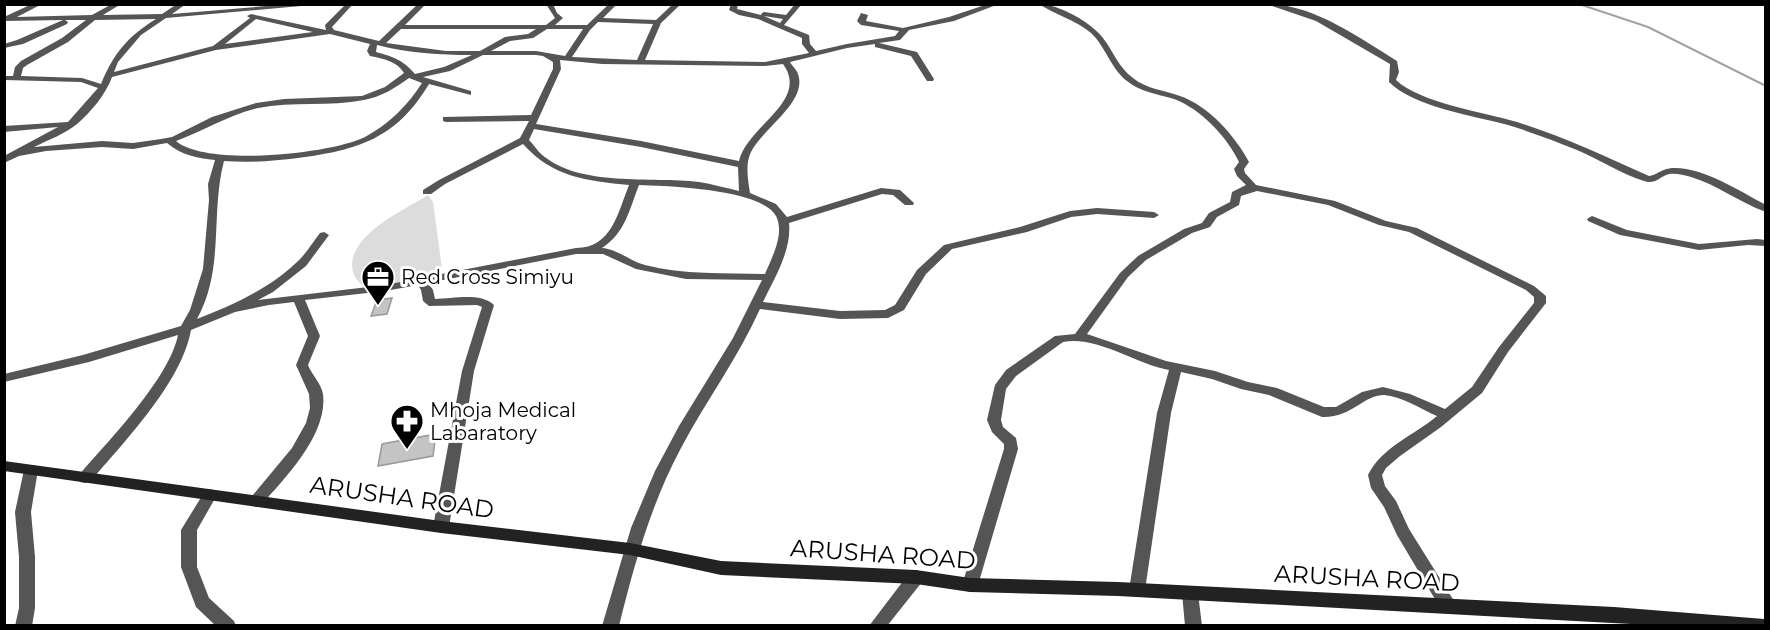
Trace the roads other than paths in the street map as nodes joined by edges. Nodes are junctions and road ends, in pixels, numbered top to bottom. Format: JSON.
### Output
{"nodes":[{"id":1,"x":39,"y":4,"type":"edge"},
{"id":2,"x":118,"y":4,"type":"edge"},
{"id":3,"x":183,"y":4,"type":"edge"},
{"id":4,"x":320,"y":4,"type":"edge"},
{"id":5,"x":350,"y":4,"type":"edge"},
{"id":6,"x":423,"y":4,"type":"edge"},
{"id":7,"x":549,"y":4,"type":"edge"},
{"id":8,"x":614,"y":4,"type":"edge"},
{"id":9,"x":678,"y":4,"type":"edge"},
{"id":10,"x":735,"y":4,"type":"edge"},
{"id":11,"x":799,"y":4,"type":"edge"},
{"id":12,"x":996,"y":4,"type":"edge"},
{"id":13,"x":1042,"y":4,"type":"edge"},
{"id":14,"x":1269,"y":4,"type":"edge"},
{"id":15,"x":229,"y":13,"type":"junction"},
{"id":16,"x":753,"y":15,"type":"junction"},
{"id":17,"x":864,"y":15,"type":"dead end"},
{"id":18,"x":161,"y":17,"type":"junction"},
{"id":19,"x":255,"y":17,"type":"junction"},
{"id":20,"x":787,"y":17,"type":"junction"},
{"id":21,"x":5,"y":19,"type":"edge"},
{"id":22,"x":70,"y":19,"type":"junction"},
{"id":23,"x":91,"y":19,"type":"junction"},
{"id":24,"x":596,"y":20,"type":"junction"},
{"id":25,"x":655,"y":25,"type":"junction"},
{"id":26,"x":782,"y":26,"type":"junction"},
{"id":27,"x":398,"y":27,"type":"junction"},
{"id":28,"x":547,"y":27,"type":"junction"},
{"id":29,"x":589,"y":27,"type":"junction"},
{"id":30,"x":904,"y":30,"type":"junction"},
{"id":31,"x":332,"y":33,"type":"junction"},
{"id":32,"x":532,"y":36,"type":"junction"},
{"id":33,"x":862,"y":43,"type":"junction"},
{"id":34,"x":378,"y":44,"type":"junction"},
{"id":35,"x":4,"y":46,"type":"edge"},
{"id":36,"x":216,"y":48,"type":"junction"},
{"id":37,"x":517,"y":53,"type":"junction"},
{"id":38,"x":813,"y":53,"type":"junction"},
{"id":39,"x":479,"y":54,"type":"junction"},
{"id":40,"x":553,"y":57,"type":"junction"},
{"id":41,"x":567,"y":59,"type":"junction"},
{"id":42,"x":785,"y":61,"type":"junction"},
{"id":43,"x":640,"y":62,"type":"junction"},
{"id":44,"x":411,"y":75,"type":"junction"},
{"id":45,"x":108,"y":76,"type":"junction"},
{"id":46,"x":4,"y":78,"type":"edge"},
{"id":47,"x":17,"y":78,"type":"junction"},
{"id":48,"x":930,"y":79,"type":"dead end"},
{"id":49,"x":426,"y":81,"type":"junction"},
{"id":50,"x":103,"y":87,"type":"junction"},
{"id":51,"x":468,"y":93,"type":"dead end"},
{"id":52,"x":446,"y":119,"type":"dead end"},
{"id":53,"x":533,"y":122,"type":"junction"},
{"id":54,"x":73,"y":123,"type":"junction"},
{"id":55,"x":4,"y":129,"type":"edge"},
{"id":56,"x":169,"y":140,"type":"junction"},
{"id":57,"x":524,"y":140,"type":"junction"},
{"id":58,"x":20,"y":153,"type":"junction"},
{"id":59,"x":220,"y":158,"type":"junction"},
{"id":60,"x":4,"y":160,"type":"edge"},
{"id":61,"x":744,"y":165,"type":"junction"},
{"id":62,"x":635,"y":182,"type":"junction"},
{"id":63,"x":1248,"y":189,"type":"junction"},
{"id":64,"x":427,"y":192,"type":"dead end"},
{"id":65,"x":745,"y":195,"type":"junction"},
{"id":66,"x":909,"y":203,"type":"dead end"},
{"id":67,"x":1766,"y":209,"type":"edge"},
{"id":68,"x":1154,"y":215,"type":"dead end"},
{"id":69,"x":1592,"y":219,"type":"dead end"},
{"id":70,"x":783,"y":222,"type":"junction"},
{"id":71,"x":324,"y":235,"type":"dead end"},
{"id":72,"x":1766,"y":243,"type":"edge"},
{"id":73,"x":589,"y":251,"type":"junction"},
{"id":74,"x":768,"y":278,"type":"junction"},
{"id":75,"x":421,"y":281,"type":"junction"},
{"id":76,"x":299,"y":299,"type":"junction"},
{"id":77,"x":756,"y":305,"type":"junction"},
{"id":78,"x":228,"y":310,"type":"junction"},
{"id":79,"x":185,"y":330,"type":"junction"},
{"id":80,"x":1079,"y":337,"type":"junction"},
{"id":81,"x":1176,"y":367,"type":"junction"},
{"id":82,"x":4,"y":378,"type":"edge"},
{"id":83,"x":1446,"y":415,"type":"junction"},
{"id":84,"x":4,"y":466,"type":"edge"},
{"id":85,"x":31,"y":470,"type":"junction"},
{"id":86,"x":85,"y":478,"type":"junction"},
{"id":87,"x":210,"y":495,"type":"junction"},
{"id":88,"x":256,"y":501,"type":"junction"},
{"id":89,"x":441,"y":526,"type":"junction"},
{"id":90,"x":630,"y":549,"type":"junction"},
{"id":91,"x":916,"y":577,"type":"junction"},
{"id":92,"x":970,"y":585,"type":"junction"},
{"id":93,"x":1137,"y":590,"type":"junction"},
{"id":94,"x":1190,"y":593,"type":"junction"},
{"id":95,"x":1448,"y":606,"type":"junction"},
{"id":96,"x":23,"y":626,"type":"edge"},
{"id":97,"x":228,"y":626,"type":"edge"},
{"id":98,"x":610,"y":626,"type":"edge"},
{"id":99,"x":878,"y":626,"type":"edge"},
{"id":100,"x":1194,"y":626,"type":"edge"},
{"id":101,"x":1764,"y":626,"type":"edge"}],
"edges":[{"from":1,"to":21,"type":"street"},
{"from":2,"to":23,"type":"street"},
{"from":3,"to":18,"type":"street"},
{"from":4,"to":15,"type":"street"},
{"from":5,"to":31,"type":"street"},
{"from":6,"to":27,"type":"street"},
{"from":7,"to":28,"type":"street"},
{"from":8,"to":24,"type":"street"},
{"from":9,"to":25,"type":"street"},
{"from":10,"to":16,"type":"street"},
{"from":11,"to":20,"type":"street"},
{"from":12,"to":30,"type":"street"},
{"from":13,"to":63,"type":"street"},
{"from":14,"to":67,"type":"street"},
{"from":15,"to":18,"type":"street"},
{"from":15,"to":19,"type":"street"},
{"from":16,"to":20,"type":"street"},
{"from":16,"to":26,"type":"street"},
{"from":17,"to":30,"type":"street"},
{"from":18,"to":23,"type":"street"},
{"from":18,"to":45,"type":"street"},
{"from":19,"to":31,"type":"street"},
{"from":19,"to":36,"type":"street"},
{"from":20,"to":26,"type":"street"},
{"from":21,"to":22,"type":"street"},
{"from":22,"to":23,"type":"street"},
{"from":22,"to":35,"type":"street"},
{"from":23,"to":47,"type":"street"},
{"from":24,"to":25,"type":"street"},
{"from":24,"to":29,"type":"street"},
{"from":25,"to":43,"type":"street"},
{"from":26,"to":38,"type":"street"},
{"from":27,"to":28,"type":"street"},
{"from":27,"to":34,"type":"street"},
{"from":28,"to":29,"type":"street"},
{"from":28,"to":32,"type":"street"},
{"from":29,"to":41,"type":"street"},
{"from":30,"to":33,"type":"street"},
{"from":31,"to":34,"type":"street"},
{"from":31,"to":36,"type":"street"},
{"from":32,"to":37,"type":"street"},
{"from":32,"to":39,"type":"street"},
{"from":33,"to":38,"type":"street"},
{"from":33,"to":48,"type":"street"},
{"from":34,"to":39,"type":"street"},
{"from":34,"to":44,"type":"street"},
{"from":36,"to":45,"type":"street"},
{"from":37,"to":39,"type":"street"},
{"from":37,"to":40,"type":"street"},
{"from":38,"to":42,"type":"street"},
{"from":39,"to":44,"type":"street"},
{"from":40,"to":41,"type":"street"},
{"from":40,"to":53,"type":"street"},
{"from":41,"to":43,"type":"street"},
{"from":42,"to":43,"type":"street"},
{"from":42,"to":61,"type":"street"},
{"from":44,"to":49,"type":"street"},
{"from":44,"to":56,"type":"street"},
{"from":45,"to":50,"type":"street"},
{"from":46,"to":47,"type":"street"},
{"from":47,"to":50,"type":"street"},
{"from":49,"to":51,"type":"street"},
{"from":49,"to":59,"type":"street"},
{"from":50,"to":54,"type":"street"},
{"from":52,"to":53,"type":"street"},
{"from":53,"to":57,"type":"street"},
{"from":53,"to":61,"type":"street"},
{"from":54,"to":55,"type":"street"},
{"from":54,"to":58,"type":"street"},
{"from":56,"to":58,"type":"street"},
{"from":56,"to":59,"type":"street"},
{"from":57,"to":62,"type":"street"},
{"from":57,"to":64,"type":"street"},
{"from":58,"to":60,"type":"street"},
{"from":59,"to":79,"type":"street"},
{"from":61,"to":65,"type":"street"},
{"from":62,"to":65,"type":"street"},
{"from":62,"to":73,"type":"street"},
{"from":63,"to":80,"type":"street"},
{"from":63,"to":83,"type":"street"},
{"from":65,"to":70,"type":"street"},
{"from":66,"to":70,"type":"street"},
{"from":68,"to":77,"type":"street"},
{"from":69,"to":72,"type":"street"},
{"from":70,"to":74,"type":"street"},
{"from":71,"to":78,"type":"street"},
{"from":73,"to":74,"type":"street"},
{"from":73,"to":75,"type":"street"},
{"from":74,"to":77,"type":"street"},
{"from":75,"to":76,"type":"street"},
{"from":75,"to":89,"type":"street"},
{"from":76,"to":78,"type":"street"},
{"from":76,"to":88,"type":"street"},
{"from":77,"to":90,"type":"street"},
{"from":78,"to":79,"type":"street"},
{"from":79,"to":82,"type":"street"},
{"from":79,"to":86,"type":"street"},
{"from":80,"to":81,"type":"street"},
{"from":80,"to":92,"type":"street"},
{"from":81,"to":83,"type":"street"},
{"from":81,"to":93,"type":"street"},
{"from":83,"to":95,"type":"street"},
{"from":84,"to":85,"type":"main road","name":"ARUSHA ROAD"},
{"from":85,"to":86,"type":"main road","name":"ARUSHA ROAD"},
{"from":85,"to":96,"type":"street"},
{"from":86,"to":87,"type":"main road","name":"ARUSHA ROAD"},
{"from":87,"to":88,"type":"main road","name":"ARUSHA ROAD"},
{"from":87,"to":97,"type":"street"},
{"from":88,"to":89,"type":"main road","name":"ARUSHA ROAD"},
{"from":89,"to":90,"type":"main road","name":"ARUSHA ROAD"},
{"from":90,"to":91,"type":"main road","name":"ARUSHA ROAD"},
{"from":90,"to":98,"type":"street"},
{"from":91,"to":92,"type":"main road","name":"ARUSHA ROAD"},
{"from":91,"to":99,"type":"street"},
{"from":92,"to":93,"type":"main road","name":"ARUSHA ROAD"},
{"from":93,"to":94,"type":"main road","name":"ARUSHA ROAD"},
{"from":94,"to":95,"type":"main road","name":"ARUSHA ROAD"},
{"from":94,"to":100,"type":"street"},
{"from":95,"to":101,"type":"main road","name":"ARUSHA ROAD"}]}
